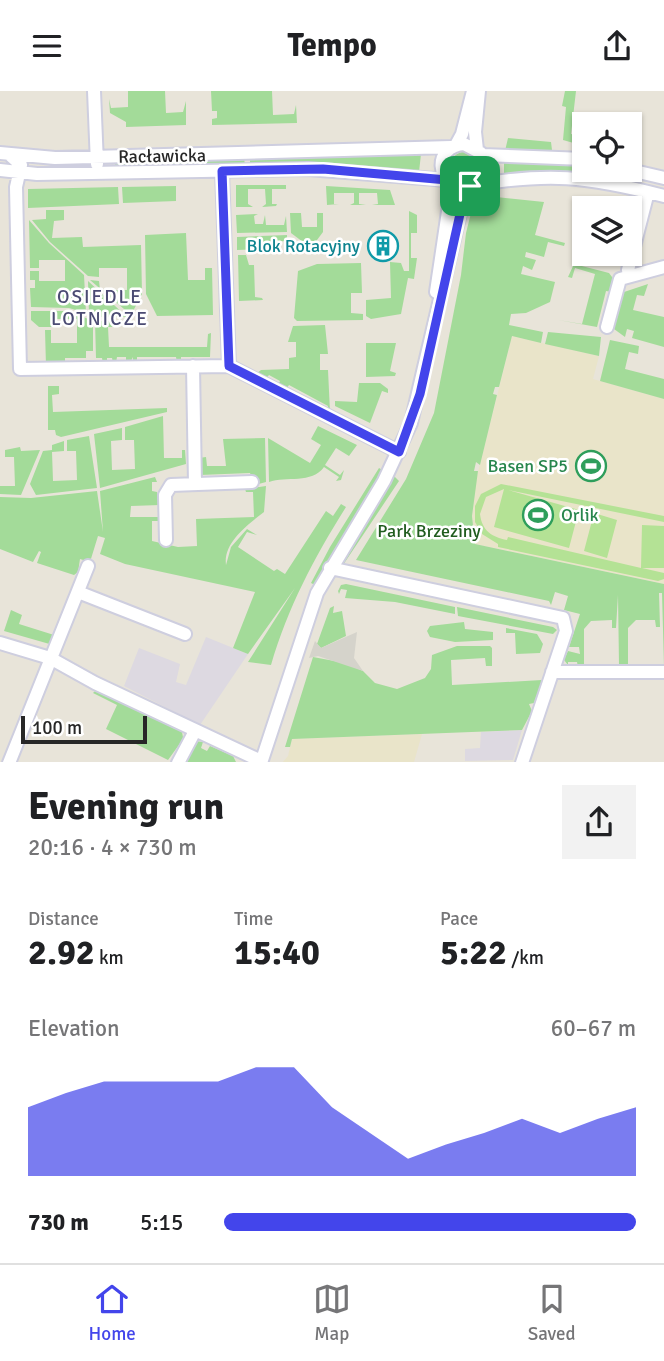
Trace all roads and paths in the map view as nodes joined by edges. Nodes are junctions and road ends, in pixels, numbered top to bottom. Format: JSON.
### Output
{"nodes":[{"id":1,"x":94,"y":91,"type":"edge"},
{"id":2,"x":473,"y":91,"type":"edge"},
{"id":3,"x":480,"y":91,"type":"edge"},
{"id":4,"x":453,"y":146,"type":"junction"},
{"id":5,"x":480,"y":152,"type":"junction"},
{"id":6,"x":5,"y":154,"type":"edge"},
{"id":7,"x":95,"y":157,"type":"junction"},
{"id":8,"x":572,"y":158,"type":"edge"},
{"id":9,"x":0,"y":170,"type":"edge"},
{"id":10,"x":222,"y":171,"type":"junction"},
{"id":11,"x":18,"y":173,"type":"junction"},
{"id":12,"x":106,"y":173,"type":"junction"},
{"id":13,"x":642,"y":173,"type":"edge"},
{"id":14,"x":664,"y":178,"type":"edge"},
{"id":15,"x":448,"y":181,"type":"junction"},
{"id":16,"x":471,"y":185,"type":"junction"},
{"id":17,"x":648,"y":192,"type":"junction"},
{"id":18,"x":664,"y":196,"type":"edge"},
{"id":19,"x":664,"y":267,"type":"edge"},
{"id":20,"x":630,"y":276,"type":"junction"},
{"id":21,"x":434,"y":323,"type":"junction"},
{"id":22,"x":607,"y":327,"type":"dead end"},
{"id":23,"x":193,"y":366,"type":"junction"},
{"id":24,"x":229,"y":366,"type":"junction"},
{"id":25,"x":399,"y":452,"type":"junction"},
{"id":26,"x":252,"y":482,"type":"dead end"},
{"id":27,"x":195,"y":484,"type":"junction"},
{"id":28,"x":166,"y":540,"type":"dead end"},
{"id":29,"x":88,"y":566,"type":"dead end"},
{"id":30,"x":330,"y":568,"type":"junction"},
{"id":31,"x":79,"y":591,"type":"junction"},
{"id":32,"x":185,"y":634,"type":"dead end"},
{"id":33,"x":0,"y":643,"type":"edge"},
{"id":34,"x":50,"y":659,"type":"junction"},
{"id":35,"x":552,"y":672,"type":"junction"},
{"id":36,"x":664,"y":672,"type":"edge"},
{"id":37,"x":195,"y":731,"type":"junction"},
{"id":38,"x":9,"y":762,"type":"edge"},
{"id":39,"x":178,"y":762,"type":"edge"},
{"id":40,"x":261,"y":762,"type":"edge"},
{"id":41,"x":522,"y":762,"type":"edge"}],
"edges":[{"from":1,"to":7,"type":"street"},
{"from":2,"to":4,"type":"street"},
{"from":3,"to":5,"type":"street"},
{"from":4,"to":5,"type":"street"},
{"from":4,"to":7,"type":"street","name":"Racławicka"},
{"from":4,"to":15,"type":"street"},
{"from":5,"to":8,"type":"street"},
{"from":5,"to":16,"type":"street"},
{"from":6,"to":7,"type":"street","name":"Racławicka"},
{"from":6,"to":11,"type":"street"},
{"from":7,"to":12,"type":"street"},
{"from":9,"to":11,"type":"street","name":"Racławicka"},
{"from":10,"to":12,"type":"street","name":"Racławicka"},
{"from":10,"to":15,"type":"street","name":"Racławicka"},
{"from":10,"to":24,"type":"street"},
{"from":11,"to":12,"type":"street","name":"Racławicka"},
{"from":11,"to":23,"type":"street"},
{"from":13,"to":14,"type":"street"},
{"from":15,"to":16,"type":"street"},
{"from":15,"to":21,"type":"street"},
{"from":16,"to":17,"type":"street"},
{"from":16,"to":21,"type":"street"},
{"from":17,"to":18,"type":"street"},
{"from":17,"to":20,"type":"street"},
{"from":19,"to":20,"type":"street"},
{"from":20,"to":22,"type":"street"},
{"from":21,"to":25,"type":"street"},
{"from":23,"to":24,"type":"street"},
{"from":23,"to":27,"type":"street"},
{"from":24,"to":25,"type":"street"},
{"from":25,"to":30,"type":"street"},
{"from":26,"to":27,"type":"street"},
{"from":27,"to":28,"type":"street"},
{"from":29,"to":31,"type":"street"},
{"from":30,"to":35,"type":"street"},
{"from":30,"to":40,"type":"street"},
{"from":31,"to":32,"type":"street"},
{"from":31,"to":34,"type":"street"},
{"from":33,"to":34,"type":"street"},
{"from":34,"to":37,"type":"street"},
{"from":34,"to":38,"type":"street"},
{"from":35,"to":36,"type":"street"},
{"from":35,"to":41,"type":"street"},
{"from":37,"to":39,"type":"street"},
{"from":37,"to":40,"type":"street"}]}
